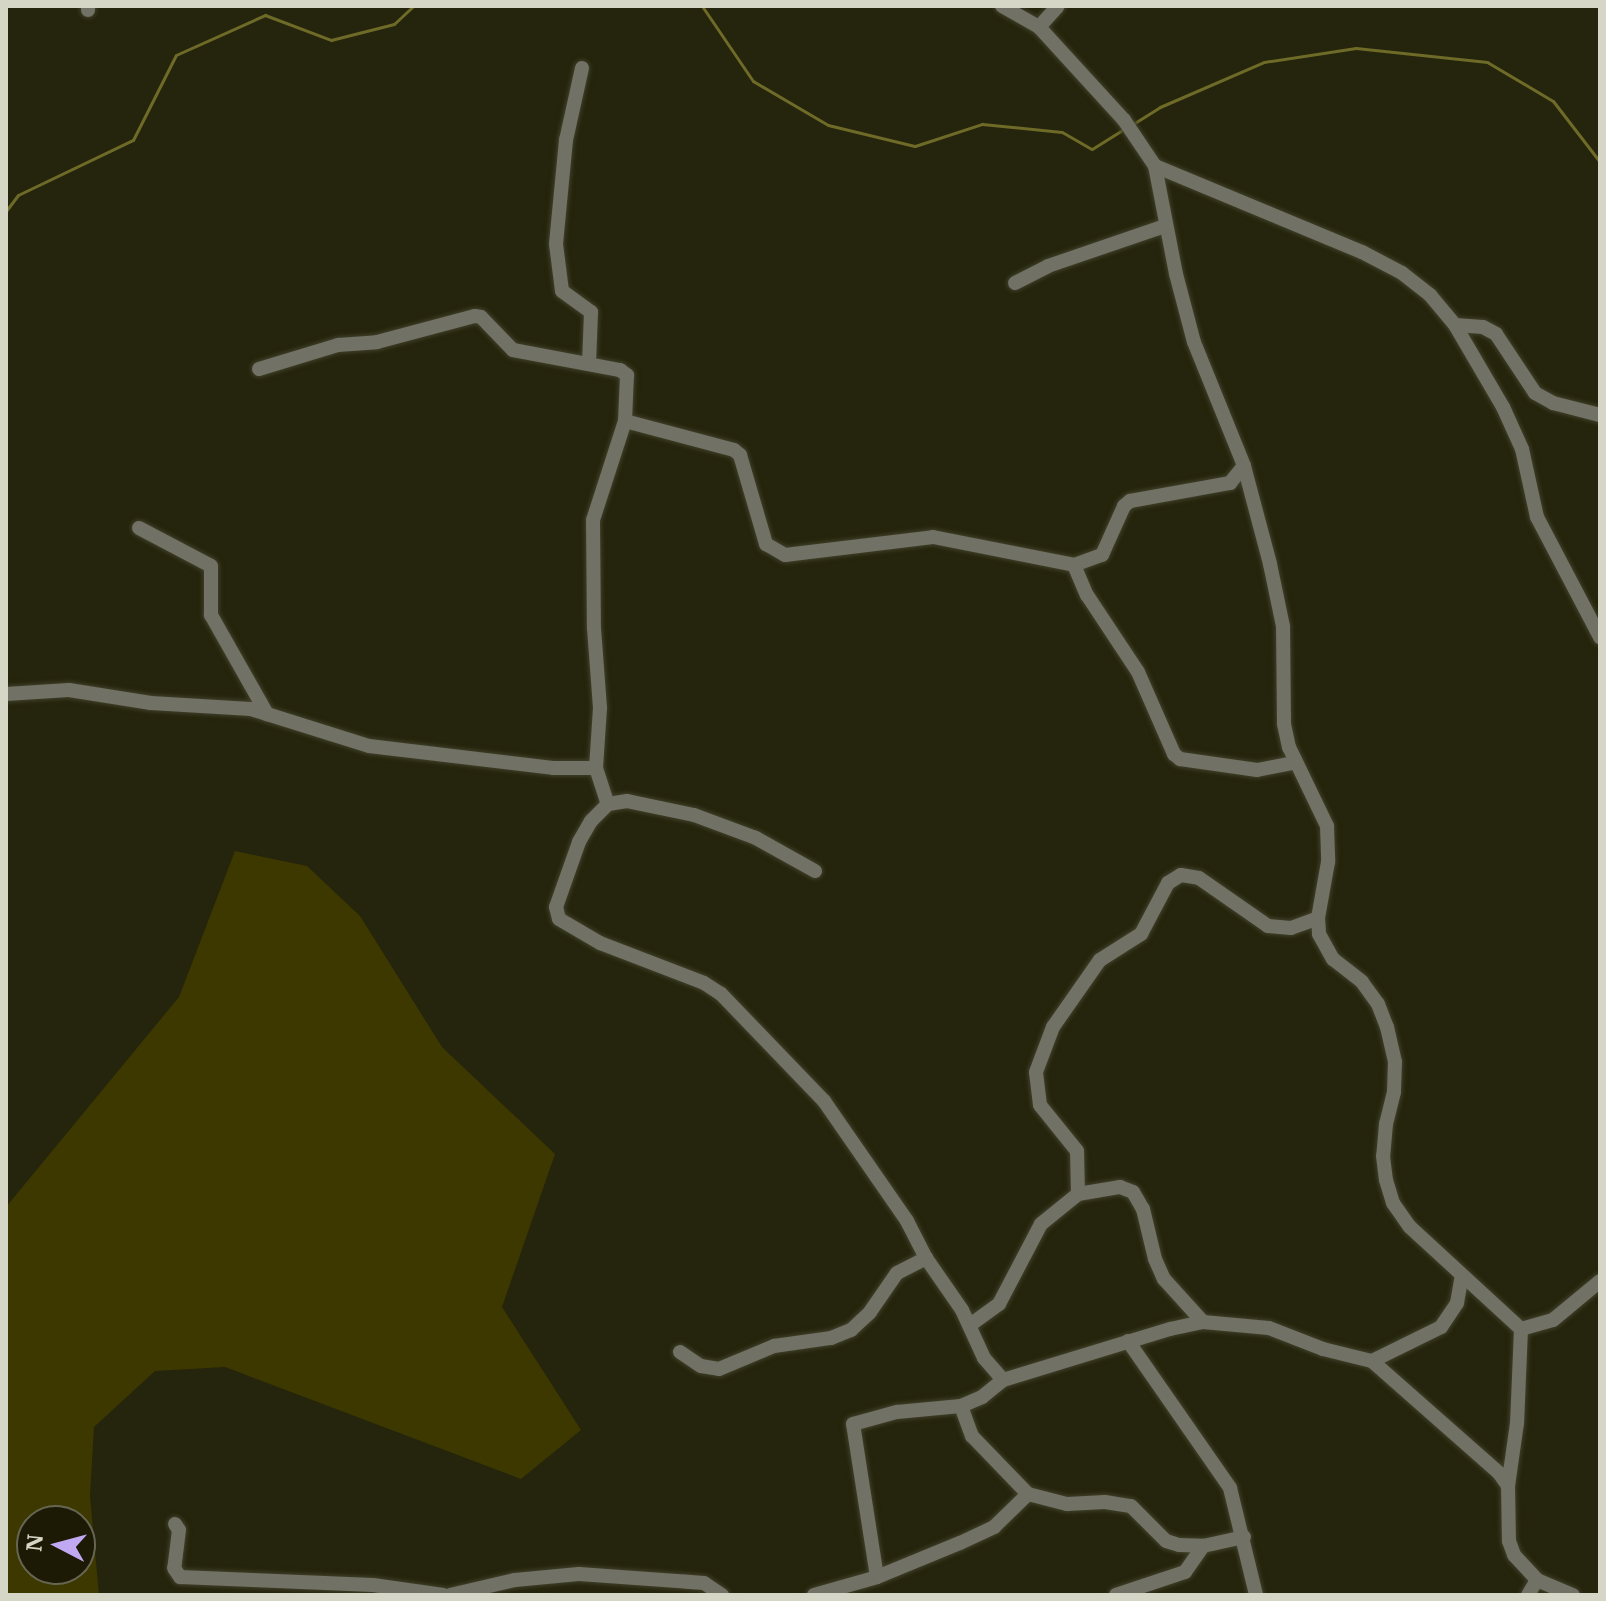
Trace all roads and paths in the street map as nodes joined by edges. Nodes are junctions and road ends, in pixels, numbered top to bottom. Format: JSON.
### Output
{"nodes":[{"id":1,"x":1002,"y":6,"type":"edge"},
{"id":2,"x":1058,"y":6,"type":"edge"},
{"id":3,"x":1039,"y":27,"type":"junction"},
{"id":4,"x":582,"y":68,"type":"dead end"},
{"id":5,"x":1155,"y":166,"type":"junction"},
{"id":6,"x":1165,"y":226,"type":"junction"},
{"id":7,"x":1015,"y":283,"type":"dead end"},
{"id":8,"x":1455,"y":325,"type":"junction"},
{"id":9,"x":589,"y":363,"type":"junction"},
{"id":10,"x":259,"y":369,"type":"dead end"},
{"id":11,"x":1600,"y":415,"type":"edge"},
{"id":12,"x":625,"y":421,"type":"junction"},
{"id":13,"x":1244,"y":466,"type":"junction"},
{"id":14,"x":139,"y":528,"type":"dead end"},
{"id":15,"x":1074,"y":565,"type":"junction"},
{"id":16,"x":1600,"y":637,"type":"edge"},
{"id":17,"x":6,"y":694,"type":"edge"},
{"id":18,"x":267,"y":714,"type":"junction"},
{"id":19,"x":1294,"y":763,"type":"junction"},
{"id":20,"x":596,"y":768,"type":"junction"},
{"id":21,"x":608,"y":804,"type":"junction"},
{"id":22,"x":815,"y":871,"type":"dead end"},
{"id":23,"x":1318,"y":918,"type":"junction"},
{"id":24,"x":1078,"y":1194,"type":"junction"},
{"id":25,"x":926,"y":1258,"type":"junction"},
{"id":26,"x":1462,"y":1275,"type":"junction"},
{"id":27,"x":1600,"y":1281,"type":"edge"},
{"id":28,"x":1203,"y":1322,"type":"junction"},
{"id":29,"x":970,"y":1325,"type":"junction"},
{"id":30,"x":1521,"y":1329,"type":"junction"},
{"id":31,"x":1128,"y":1341,"type":"junction"},
{"id":32,"x":680,"y":1352,"type":"dead end"},
{"id":33,"x":1372,"y":1361,"type":"junction"},
{"id":34,"x":1003,"y":1380,"type":"junction"},
{"id":35,"x":961,"y":1406,"type":"junction"},
{"id":36,"x":1508,"y":1486,"type":"junction"},
{"id":37,"x":1028,"y":1494,"type":"junction"},
{"id":38,"x":175,"y":1524,"type":"dead end"},
{"id":39,"x":1244,"y":1537,"type":"junction"},
{"id":40,"x":1203,"y":1546,"type":"junction"},
{"id":41,"x":877,"y":1577,"type":"junction"},
{"id":42,"x":1537,"y":1580,"type":"junction"},
{"id":43,"x":443,"y":1595,"type":"edge"},
{"id":44,"x":450,"y":1595,"type":"edge"},
{"id":45,"x":722,"y":1595,"type":"edge"},
{"id":46,"x":814,"y":1595,"type":"edge"},
{"id":47,"x":1116,"y":1595,"type":"edge"},
{"id":48,"x":1256,"y":1595,"type":"edge"},
{"id":49,"x":1528,"y":1595,"type":"edge"},
{"id":50,"x":1573,"y":1595,"type":"edge"}],
"edges":[{"from":1,"to":3,"type":"street"},
{"from":2,"to":3,"type":"street"},
{"from":3,"to":5,"type":"street"},
{"from":4,"to":9,"type":"street"},
{"from":5,"to":6,"type":"street"},
{"from":5,"to":8,"type":"street"},
{"from":6,"to":7,"type":"street"},
{"from":6,"to":13,"type":"street"},
{"from":8,"to":11,"type":"street"},
{"from":8,"to":16,"type":"street"},
{"from":9,"to":10,"type":"street"},
{"from":9,"to":12,"type":"street"},
{"from":12,"to":15,"type":"street"},
{"from":12,"to":20,"type":"street"},
{"from":13,"to":15,"type":"street"},
{"from":13,"to":19,"type":"street"},
{"from":14,"to":18,"type":"street"},
{"from":15,"to":19,"type":"street"},
{"from":17,"to":18,"type":"street"},
{"from":18,"to":20,"type":"street"},
{"from":19,"to":23,"type":"street"},
{"from":20,"to":21,"type":"street"},
{"from":21,"to":22,"type":"street"},
{"from":21,"to":25,"type":"street"},
{"from":23,"to":24,"type":"street"},
{"from":23,"to":26,"type":"street"},
{"from":24,"to":28,"type":"street"},
{"from":24,"to":29,"type":"street"},
{"from":25,"to":29,"type":"street"},
{"from":25,"to":32,"type":"street"},
{"from":26,"to":30,"type":"street"},
{"from":26,"to":33,"type":"street"},
{"from":27,"to":30,"type":"street"},
{"from":28,"to":31,"type":"street"},
{"from":28,"to":33,"type":"street"},
{"from":29,"to":34,"type":"street"},
{"from":30,"to":36,"type":"street"},
{"from":31,"to":34,"type":"street"},
{"from":31,"to":39,"type":"street"},
{"from":33,"to":36,"type":"street"},
{"from":34,"to":35,"type":"street"},
{"from":35,"to":37,"type":"street"},
{"from":35,"to":41,"type":"street"},
{"from":36,"to":42,"type":"street"},
{"from":37,"to":40,"type":"street"},
{"from":37,"to":41,"type":"street"},
{"from":38,"to":43,"type":"street"},
{"from":39,"to":40,"type":"street"},
{"from":39,"to":48,"type":"street"},
{"from":40,"to":47,"type":"street"},
{"from":41,"to":46,"type":"street"},
{"from":42,"to":49,"type":"street"},
{"from":42,"to":50,"type":"street"},
{"from":44,"to":45,"type":"street"}]}
